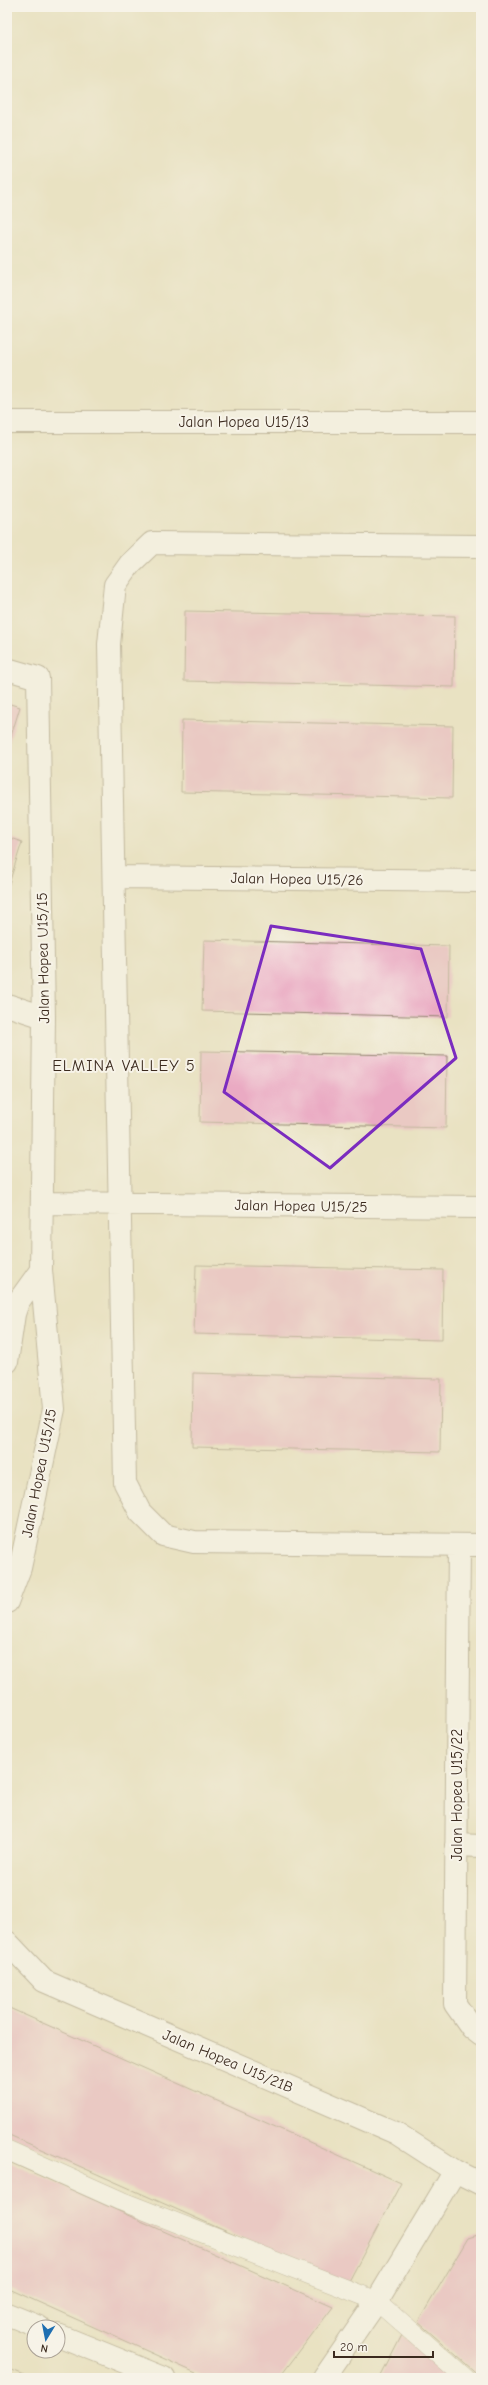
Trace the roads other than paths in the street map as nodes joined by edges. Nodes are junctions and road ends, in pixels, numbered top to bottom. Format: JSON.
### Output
{"nodes":[{"id":1,"x":7,"y":422,"type":"edge"},
{"id":2,"x":481,"y":422,"type":"edge"},
{"id":3,"x":481,"y":546,"type":"edge"},
{"id":4,"x":7,"y":668,"type":"edge"},
{"id":5,"x":114,"y":877,"type":"junction"},
{"id":6,"x":481,"y":881,"type":"edge"},
{"id":7,"x":7,"y":1005,"type":"edge"},
{"id":8,"x":44,"y":1017,"type":"junction"},
{"id":9,"x":44,"y":1202,"type":"junction"},
{"id":10,"x":120,"y":1204,"type":"junction"},
{"id":11,"x":481,"y":1208,"type":"edge"},
{"id":12,"x":41,"y":1270,"type":"junction"},
{"id":13,"x":7,"y":1362,"type":"edge"},
{"id":14,"x":459,"y":1545,"type":"junction"},
{"id":15,"x":481,"y":1545,"type":"edge"},
{"id":16,"x":7,"y":1602,"type":"edge"},
{"id":17,"x":456,"y":1845,"type":"junction"},
{"id":18,"x":481,"y":1846,"type":"edge"},
{"id":19,"x":7,"y":1942,"type":"edge"},
{"id":20,"x":481,"y":2035,"type":"edge"},
{"id":21,"x":7,"y":2150,"type":"edge"},
{"id":22,"x":455,"y":2171,"type":"junction"},
{"id":23,"x":481,"y":2184,"type":"edge"},
{"id":24,"x":377,"y":2301,"type":"junction"},
{"id":25,"x":7,"y":2314,"type":"edge"},
{"id":26,"x":26,"y":2322,"type":"edge"},
{"id":27,"x":66,"y":2338,"type":"edge"},
{"id":28,"x":164,"y":2378,"type":"edge"},
{"id":29,"x":324,"y":2378,"type":"edge"},
{"id":30,"x":465,"y":2378,"type":"edge"}],
"edges":[{"from":1,"to":2,"type":"street","name":"Jalan Hopea U15/13"},
{"from":3,"to":5,"type":"street"},
{"from":4,"to":8,"type":"street","name":"Jalan Hopea U15/15"},
{"from":5,"to":6,"type":"street","name":"Jalan Hopea U15/26"},
{"from":5,"to":10,"type":"street"},
{"from":7,"to":8,"type":"street"},
{"from":8,"to":9,"type":"street","name":"Jalan Hopea U15/15"},
{"from":9,"to":10,"type":"street","name":"Jalan Hopea U15/25"},
{"from":9,"to":12,"type":"street","name":"Jalan Hopea U15/15"},
{"from":10,"to":11,"type":"street","name":"Jalan Hopea U15/25"},
{"from":10,"to":14,"type":"street"},
{"from":12,"to":13,"type":"street"},
{"from":12,"to":16,"type":"street","name":"Jalan Hopea U15/15"},
{"from":14,"to":15,"type":"street"},
{"from":14,"to":17,"type":"street","name":"Jalan Hopea U15/22"},
{"from":17,"to":18,"type":"street"},
{"from":17,"to":20,"type":"street","name":"Jalan Hopea U15/22"},
{"from":19,"to":22,"type":"street","name":"Jalan Hopea U15/21B"},
{"from":21,"to":24,"type":"lane"},
{"from":22,"to":23,"type":"street","name":"Jalan Hopea U15/21B"},
{"from":22,"to":24,"type":"street"},
{"from":24,"to":29,"type":"street"},
{"from":24,"to":30,"type":"lane"},
{"from":25,"to":26,"type":"street"},
{"from":27,"to":28,"type":"street"}]}
